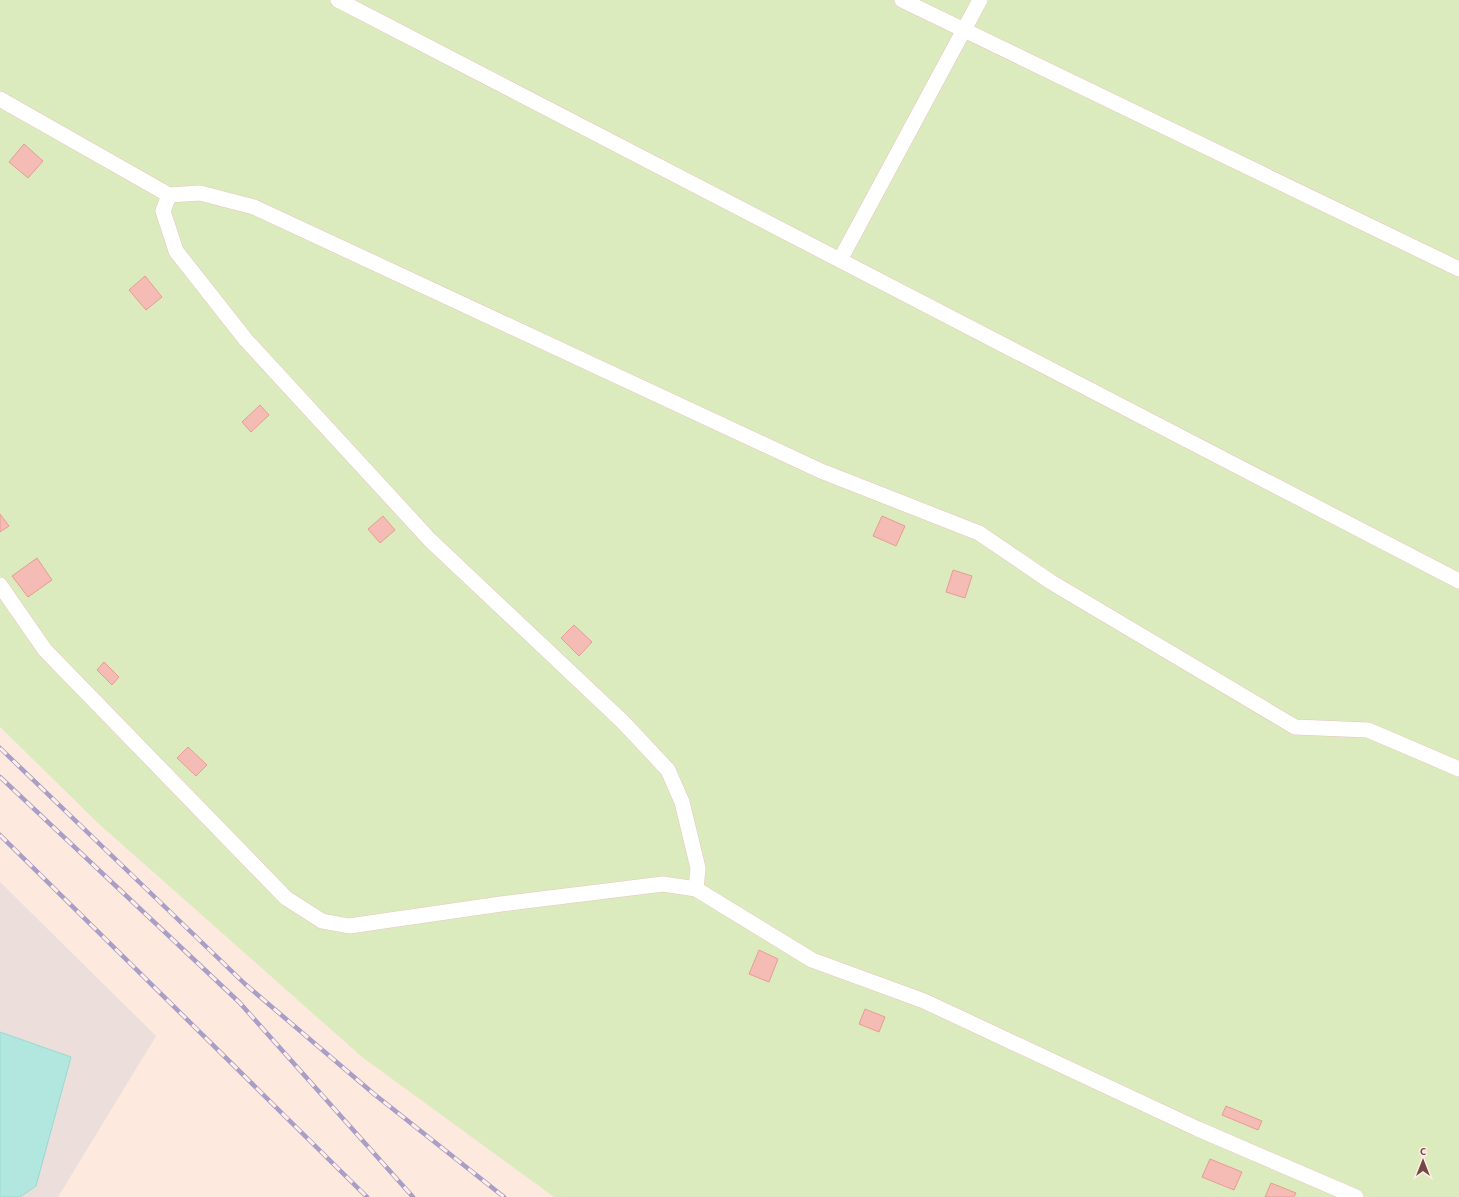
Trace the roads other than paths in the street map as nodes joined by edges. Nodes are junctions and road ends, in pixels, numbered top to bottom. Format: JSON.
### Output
{"nodes":[{"id":1,"x":338,"y":0,"type":"edge"},
{"id":2,"x":902,"y":0,"type":"edge"},
{"id":3,"x":980,"y":0,"type":"edge"},
{"id":4,"x":964,"y":30,"type":"junction"},
{"id":5,"x":0,"y":99,"type":"edge"},
{"id":6,"x":169,"y":195,"type":"junction"},
{"id":7,"x":840,"y":260,"type":"junction"},
{"id":8,"x":1459,"y":269,"type":"edge"},
{"id":9,"x":1459,"y":581,"type":"edge"},
{"id":10,"x":0,"y":585,"type":"edge"},
{"id":11,"x":1459,"y":769,"type":"edge"},
{"id":12,"x":696,"y":889,"type":"junction"},
{"id":13,"x":1356,"y":1197,"type":"edge"}],
"edges":[{"from":1,"to":7,"type":"lane"},
{"from":2,"to":4,"type":"lane"},
{"from":3,"to":4,"type":"lane"},
{"from":4,"to":7,"type":"lane"},
{"from":4,"to":8,"type":"lane"},
{"from":5,"to":6,"type":"lane"},
{"from":6,"to":11,"type":"lane"},
{"from":6,"to":12,"type":"lane"},
{"from":7,"to":9,"type":"lane"},
{"from":10,"to":12,"type":"lane"},
{"from":12,"to":13,"type":"lane"}]}
